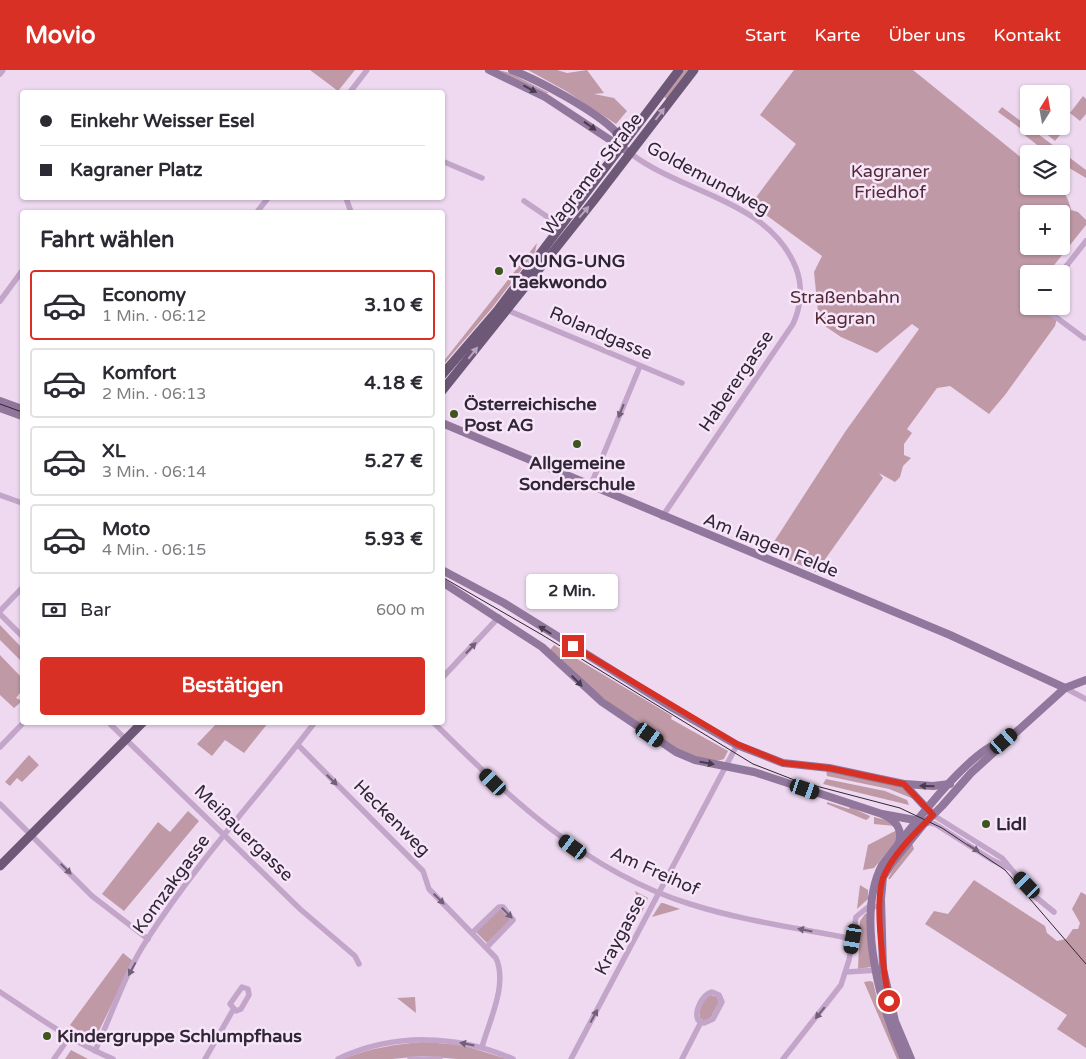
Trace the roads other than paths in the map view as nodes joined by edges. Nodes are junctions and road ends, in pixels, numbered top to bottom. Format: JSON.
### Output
{"nodes":[{"id":1,"x":3,"y":70,"type":"edge"},
{"id":2,"x":367,"y":70,"type":"edge"},
{"id":3,"x":488,"y":70,"type":"edge"},
{"id":4,"x":512,"y":70,"type":"edge"},
{"id":5,"x":679,"y":70,"type":"edge"},
{"id":6,"x":694,"y":70,"type":"edge"},
{"id":7,"x":0,"y":74,"type":"edge"},
{"id":8,"x":352,"y":90,"type":"edge"},
{"id":9,"x":641,"y":120,"type":"junction"},
{"id":10,"x":617,"y":134,"type":"junction"},
{"id":11,"x":622,"y":147,"type":"junction"},
{"id":12,"x":630,"y":153,"type":"junction"},
{"id":13,"x":445,"y":162,"type":"edge"},
{"id":14,"x":482,"y":178,"type":"dead end"},
{"id":15,"x":266,"y":200,"type":"edge"},
{"id":16,"x":524,"y":201,"type":"dead end"},
{"id":17,"x":259,"y":210,"type":"edge"},
{"id":18,"x":564,"y":223,"type":"junction"},
{"id":19,"x":771,"y":230,"type":"joint"},
{"id":20,"x":1086,"y":241,"type":"edge"},
{"id":21,"x":1067,"y":265,"type":"edge"},
{"id":22,"x":20,"y":274,"type":"edge"},
{"id":23,"x":0,"y":301,"type":"edge"},
{"id":24,"x":507,"y":310,"type":"junction"},
{"id":25,"x":1053,"y":315,"type":"edge"},
{"id":26,"x":1084,"y":338,"type":"dead end"},
{"id":27,"x":640,"y":366,"type":"junction"},
{"id":28,"x":445,"y":372,"type":"edge"},
{"id":29,"x":682,"y":383,"type":"dead end"},
{"id":30,"x":445,"y":387,"type":"edge"},
{"id":31,"x":0,"y":401,"type":"edge"},
{"id":32,"x":0,"y":408,"type":"edge"},
{"id":33,"x":20,"y":408,"type":"edge"},
{"id":34,"x":20,"y":415,"type":"edge"},
{"id":35,"x":445,"y":424,"type":"edge"},
{"id":36,"x":590,"y":487,"type":"junction"},
{"id":37,"x":0,"y":495,"type":"edge"},
{"id":38,"x":20,"y":502,"type":"edge"},
{"id":39,"x":662,"y":517,"type":"junction"},
{"id":40,"x":445,"y":572,"type":"edge"},
{"id":41,"x":445,"y":584,"type":"edge"},
{"id":42,"x":20,"y":590,"type":"edge"},
{"id":43,"x":0,"y":612,"type":"edge"},
{"id":44,"x":499,"y":617,"type":"junction"},
{"id":45,"x":20,"y":634,"type":"edge"},
{"id":46,"x":445,"y":675,"type":"edge"},
{"id":47,"x":1086,"y":680,"type":"edge"},
{"id":48,"x":1065,"y":688,"type":"junction"},
{"id":49,"x":1086,"y":698,"type":"edge"},
{"id":50,"x":21,"y":725,"type":"edge"},
{"id":51,"x":111,"y":725,"type":"edge"},
{"id":52,"x":140,"y":725,"type":"edge"},
{"id":53,"x":313,"y":725,"type":"edge"},
{"id":54,"x":436,"y":725,"type":"edge"},
{"id":55,"x":125,"y":740,"type":"junction"},
{"id":56,"x":1004,"y":741,"type":"junction"},
{"id":57,"x":737,"y":744,"type":"junction"},
{"id":58,"x":298,"y":745,"type":"junction"},
{"id":59,"x":0,"y":747,"type":"edge"},
{"id":60,"x":726,"y":766,"type":"junction"},
{"id":61,"x":904,"y":784,"type":"junction"},
{"id":62,"x":950,"y":784,"type":"junction"},
{"id":63,"x":0,"y":804,"type":"edge"},
{"id":64,"x":882,"y":814,"type":"junction"},
{"id":65,"x":926,"y":817,"type":"junction"},
{"id":66,"x":31,"y":835,"type":"junction"},
{"id":67,"x":225,"y":836,"type":"junction"},
{"id":68,"x":898,"y":844,"type":"junction"},
{"id":69,"x":0,"y":866,"type":"edge"},
{"id":70,"x":1012,"y":869,"type":"junction"},
{"id":71,"x":659,"y":893,"type":"junction"},
{"id":72,"x":877,"y":906,"type":"junction"},
{"id":73,"x":1054,"y":912,"type":"dead end"},
{"id":74,"x":472,"y":933,"type":"junction"},
{"id":75,"x":148,"y":939,"type":"junction"},
{"id":76,"x":853,"y":939,"type":"junction"},
{"id":77,"x":487,"y":947,"type":"junction"},
{"id":78,"x":359,"y":964,"type":"dead end"},
{"id":79,"x":879,"y":970,"type":"junction"},
{"id":80,"x":846,"y":972,"type":"junction"},
{"id":81,"x":0,"y":992,"type":"edge"},
{"id":82,"x":233,"y":1010,"type":"dead end"},
{"id":83,"x":701,"y":1022,"type":"junction"},
{"id":84,"x":70,"y":1036,"type":"junction"},
{"id":85,"x":482,"y":1047,"type":"junction"},
{"id":86,"x":95,"y":1052,"type":"junction"},
{"id":87,"x":54,"y":1059,"type":"edge"},
{"id":88,"x":113,"y":1059,"type":"edge"},
{"id":89,"x":206,"y":1059,"type":"edge"},
{"id":90,"x":338,"y":1059,"type":"edge"},
{"id":91,"x":410,"y":1059,"type":"edge"},
{"id":92,"x":440,"y":1059,"type":"edge"},
{"id":93,"x":513,"y":1059,"type":"edge"},
{"id":94,"x":571,"y":1059,"type":"edge"},
{"id":95,"x":682,"y":1059,"type":"edge"},
{"id":96,"x":783,"y":1059,"type":"edge"},
{"id":97,"x":904,"y":1059,"type":"edge"},
{"id":98,"x":911,"y":1059,"type":"edge"}],
"edges":[{"from":1,"to":7,"type":"street"},
{"from":2,"to":8,"type":"street"},
{"from":3,"to":11,"type":"main road","one_way":true},
{"from":4,"to":10,"type":"main road"},
{"from":5,"to":9,"type":"main road","name":"Wagramer Straße"},
{"from":12,"to":6,"type":"main road","name":"Wagramer Straße","one_way":true},
{"from":9,"to":10,"type":"main road"},
{"from":9,"to":11,"type":"main road","name":"Wagramer Straße"},
{"from":10,"to":11,"type":"main road"},
{"from":11,"to":12,"type":"main road"},
{"from":11,"to":18,"type":"main road","name":"Wagramer Straße"},
{"from":12,"to":19,"type":"street","name":"Goldemundweg"},
{"from":24,"to":12,"type":"main road","name":"Wagramer Straße","one_way":true},
{"from":13,"to":14,"type":"street"},
{"from":15,"to":17,"type":"street"},
{"from":16,"to":18,"type":"street"},
{"from":18,"to":28,"type":"main road","name":"Wagramer Straße"},
{"from":19,"to":39,"type":"street","name":"Haberergasse"},
{"from":20,"to":21,"type":"street"},
{"from":22,"to":23,"type":"street"},
{"from":24,"to":27,"type":"street","name":"Rolandgasse"},
{"from":30,"to":24,"type":"main road","name":"Wagramer Straße","one_way":true},
{"from":25,"to":26,"type":"street"},
{"from":27,"to":29,"type":"street","name":"Rolandgasse"},
{"from":27,"to":36,"type":"street","one_way":true},
{"from":31,"to":33,"type":"main road"},
{"from":32,"to":34,"type":"main road"},
{"from":35,"to":36,"type":"main road","name":"Am langen Felde"},
{"from":36,"to":39,"type":"main road","name":"Am langen Felde"},
{"from":37,"to":38,"type":"street"},
{"from":39,"to":48,"type":"main road","name":"Am langen Felde"},
{"from":57,"to":40,"type":"main road","one_way":true},
{"from":41,"to":44,"type":"main road"},
{"from":42,"to":43,"type":"street"},
{"from":43,"to":45,"type":"street"},
{"from":46,"to":44,"type":"street","one_way":true},
{"from":44,"to":60,"type":"main road","one_way":true},
{"from":47,"to":48,"type":"main road"},
{"from":48,"to":49,"type":"street","name":"Am langen Felde"},
{"from":48,"to":56,"type":"main road"},
{"from":50,"to":59,"type":"street"},
{"from":51,"to":55,"type":"street","name":"Meißauergasse"},
{"from":52,"to":55,"type":"main road"},
{"from":53,"to":58,"type":"street","name":"Komzakgasse"},
{"from":54,"to":71,"type":"street","name":"Am Freihof"},
{"from":55,"to":66,"type":"main road"},
{"from":55,"to":67,"type":"street","name":"Meißauergasse"},
{"from":56,"to":62,"type":"main road"},
{"from":56,"to":65,"type":"main road"},
{"from":57,"to":60,"type":"street","name":"Kraygasse"},
{"from":57,"to":61,"type":"main road"},
{"from":58,"to":67,"type":"street","name":"Komzakgasse"},
{"from":58,"to":74,"type":"street","name":"Heckenweg","one_way":true},
{"from":60,"to":64,"type":"main road"},
{"from":60,"to":71,"type":"street","name":"Kraygasse"},
{"from":62,"to":61,"type":"main road","one_way":true},
{"from":61,"to":65,"type":"main road"},
{"from":62,"to":65,"type":"main road"},
{"from":63,"to":66,"type":"street"},
{"from":64,"to":65,"type":"main road"},
{"from":64,"to":68,"type":"main road"},
{"from":65,"to":68,"type":"main road"},
{"from":65,"to":70,"type":"street","one_way":true},
{"from":65,"to":70,"type":"street"},
{"from":65,"to":72,"type":"main road"},
{"from":66,"to":69,"type":"main road"},
{"from":66,"to":75,"type":"street","one_way":true},
{"from":67,"to":75,"type":"street","name":"Komzakgasse"},
{"from":67,"to":78,"type":"street","name":"Meißauergasse"},
{"from":68,"to":72,"type":"main road"},
{"from":70,"to":73,"type":"street"},
{"from":76,"to":71,"type":"street","name":"Am Freihof","one_way":true},
{"from":94,"to":71,"type":"street","name":"Kraygasse","one_way":true},
{"from":72,"to":76,"type":"street"},
{"from":72,"to":79,"type":"main road"},
{"from":74,"to":77,"type":"street","name":"Heckenweg"},
{"from":74,"to":77,"type":"street","one_way":true},
{"from":75,"to":86,"type":"street","name":"Komzakgasse","one_way":true},
{"from":76,"to":80,"type":"street"},
{"from":77,"to":85,"type":"street","name":"Heckenweg"},
{"from":79,"to":80,"type":"street"},
{"from":79,"to":97,"type":"main road"},
{"from":79,"to":98,"type":"main road"},
{"from":80,"to":96,"type":"street","one_way":true},
{"from":81,"to":84,"type":"street"},
{"from":82,"to":89,"type":"street"},
{"from":83,"to":83,"type":"street"},
{"from":83,"to":95,"type":"street"},
{"from":84,"to":86,"type":"street"},
{"from":84,"to":87,"type":"street"},
{"from":85,"to":90,"type":"street","one_way":true},
{"from":85,"to":93,"type":"street"},
{"from":86,"to":88,"type":"street"},
{"from":91,"to":92,"type":"street"}]}
